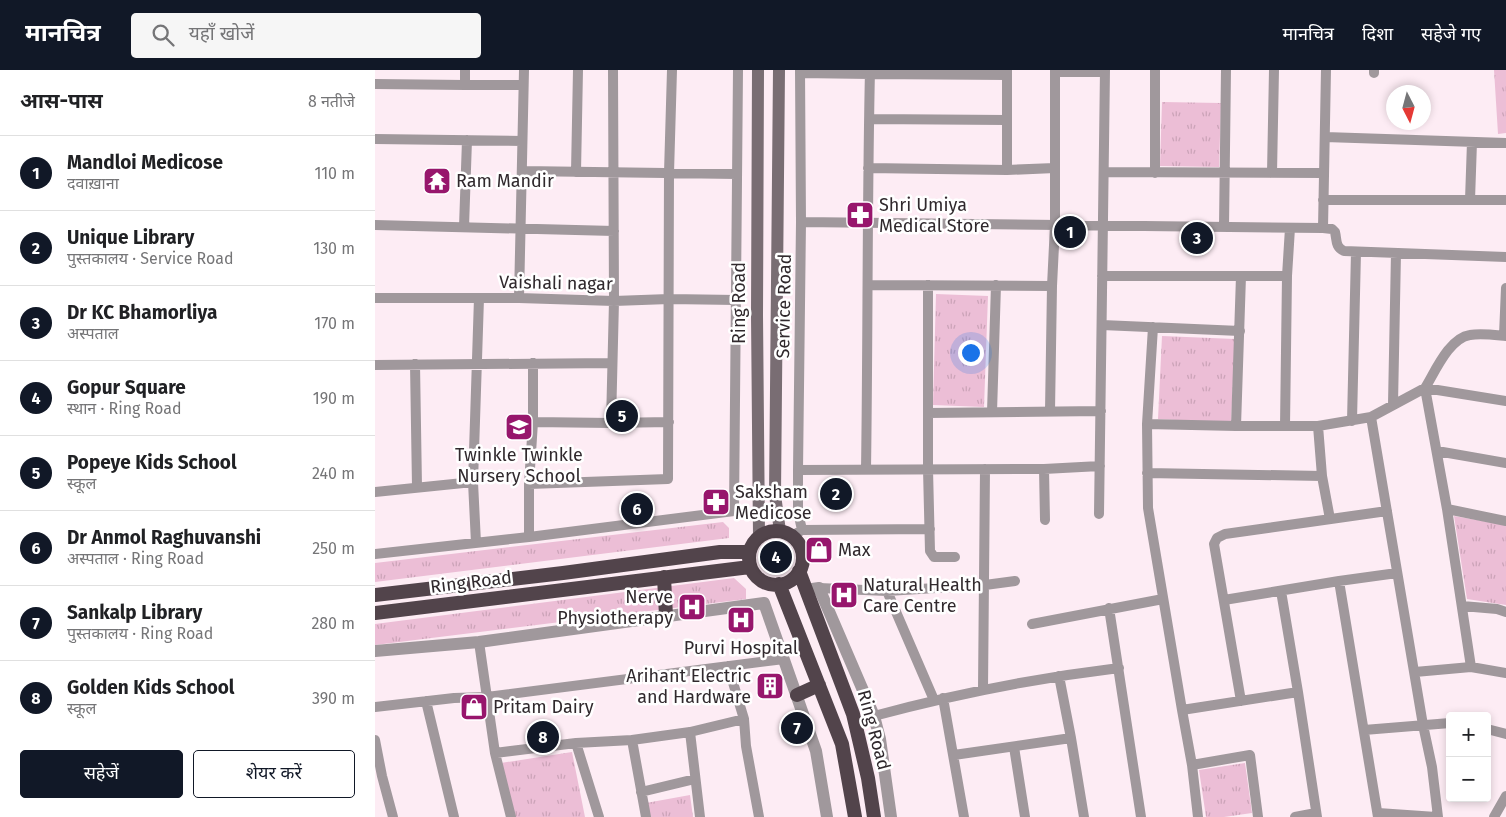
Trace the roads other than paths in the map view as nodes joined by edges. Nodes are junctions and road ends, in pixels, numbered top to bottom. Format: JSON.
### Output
{"nodes":[{"id":1,"x":465,"y":70,"type":"edge"},
{"id":2,"x":524,"y":70,"type":"edge"},
{"id":3,"x":578,"y":70,"type":"edge"},
{"id":4,"x":613,"y":70,"type":"edge"},
{"id":5,"x":672,"y":70,"type":"edge"},
{"id":6,"x":738,"y":70,"type":"edge"},
{"id":7,"x":758,"y":70,"type":"edge"},
{"id":8,"x":779,"y":70,"type":"edge"},
{"id":9,"x":1155,"y":70,"type":"edge"},
{"id":10,"x":1226,"y":70,"type":"edge"},
{"id":11,"x":1274,"y":70,"type":"edge"},
{"id":12,"x":1326,"y":70,"type":"edge"},
{"id":13,"x":800,"y":71,"type":"edge"},
{"id":14,"x":1055,"y":71,"type":"edge"},
{"id":15,"x":1105,"y":71,"type":"edge"},
{"id":16,"x":870,"y":72,"type":"edge"},
{"id":17,"x":1007,"y":72,"type":"edge"},
{"id":18,"x":375,"y":84,"type":"edge"},
{"id":19,"x":465,"y":85,"type":"junction"},
{"id":20,"x":523,"y":85,"type":"junction"},
{"id":21,"x":869,"y":119,"type":"junction"},
{"id":22,"x":1006,"y":120,"type":"junction"},
{"id":23,"x":1325,"y":137,"type":"junction"},
{"id":24,"x":375,"y":139,"type":"edge"},
{"id":25,"x":467,"y":140,"type":"junction"},
{"id":26,"x":522,"y":141,"type":"junction"},
{"id":27,"x":1472,"y":142,"type":"junction"},
{"id":28,"x":1506,"y":142,"type":"edge"},
{"id":29,"x":868,"y":168,"type":"junction"},
{"id":30,"x":1055,"y":168,"type":"junction"},
{"id":31,"x":1007,"y":170,"type":"junction"},
{"id":32,"x":522,"y":171,"type":"junction"},
{"id":33,"x":577,"y":172,"type":"junction"},
{"id":34,"x":614,"y":172,"type":"junction"},
{"id":35,"x":1104,"y":172,"type":"junction"},
{"id":36,"x":1155,"y":172,"type":"junction"},
{"id":37,"x":669,"y":173,"type":"junction"},
{"id":38,"x":1225,"y":173,"type":"junction"},
{"id":39,"x":1272,"y":173,"type":"junction"},
{"id":40,"x":1324,"y":173,"type":"junction"},
{"id":41,"x":737,"y":174,"type":"junction"},
{"id":42,"x":1323,"y":200,"type":"junction"},
{"id":43,"x":1469,"y":200,"type":"junction"},
{"id":44,"x":1506,"y":200,"type":"edge"},
{"id":45,"x":801,"y":222,"type":"junction"},
{"id":46,"x":867,"y":223,"type":"junction"},
{"id":47,"x":375,"y":225,"type":"edge"},
{"id":48,"x":1055,"y":225,"type":"junction"},
{"id":49,"x":1103,"y":226,"type":"junction"},
{"id":50,"x":464,"y":227,"type":"junction"},
{"id":51,"x":1224,"y":227,"type":"junction"},
{"id":52,"x":1290,"y":228,"type":"junction"},
{"id":53,"x":1323,"y":228,"type":"junction"},
{"id":54,"x":521,"y":229,"type":"junction"},
{"id":55,"x":614,"y":231,"type":"junction"},
{"id":56,"x":1356,"y":252,"type":"junction"},
{"id":57,"x":1396,"y":253,"type":"junction"},
{"id":58,"x":1506,"y":257,"type":"edge"},
{"id":59,"x":1102,"y":276,"type":"junction"},
{"id":60,"x":1241,"y":276,"type":"junction"},
{"id":61,"x":1287,"y":276,"type":"junction"},
{"id":62,"x":869,"y":285,"type":"junction"},
{"id":63,"x":929,"y":285,"type":"junction"},
{"id":64,"x":996,"y":286,"type":"junction"},
{"id":65,"x":1052,"y":286,"type":"junction"},
{"id":66,"x":1506,"y":288,"type":"edge"},
{"id":67,"x":375,"y":298,"type":"edge"},
{"id":68,"x":479,"y":298,"type":"junction"},
{"id":69,"x":519,"y":298,"type":"junction"},
{"id":70,"x":669,"y":299,"type":"junction"},
{"id":71,"x":735,"y":300,"type":"junction"},
{"id":72,"x":614,"y":301,"type":"junction"},
{"id":73,"x":1102,"y":325,"type":"junction"},
{"id":74,"x":1153,"y":327,"type":"junction"},
{"id":75,"x":1240,"y":331,"type":"junction"},
{"id":76,"x":1505,"y":336,"type":"edge"},
{"id":77,"x":533,"y":363,"type":"junction"},
{"id":78,"x":612,"y":363,"type":"junction"},
{"id":79,"x":415,"y":364,"type":"junction"},
{"id":80,"x":477,"y":364,"type":"junction"},
{"id":81,"x":375,"y":365,"type":"edge"},
{"id":82,"x":1425,"y":388,"type":"junction"},
{"id":83,"x":1506,"y":401,"type":"edge"},
{"id":84,"x":1393,"y":404,"type":"junction"},
{"id":85,"x":1050,"y":411,"type":"junction"},
{"id":86,"x":1101,"y":411,"type":"junction"},
{"id":87,"x":992,"y":412,"type":"junction"},
{"id":88,"x":928,"y":413,"type":"junction"},
{"id":89,"x":1371,"y":417,"type":"junction"},
{"id":90,"x":1352,"y":421,"type":"junction"},
{"id":91,"x":533,"y":422,"type":"junction"},
{"id":92,"x":669,"y":422,"type":"junction"},
{"id":93,"x":611,"y":423,"type":"junction"},
{"id":94,"x":1147,"y":424,"type":"junction"},
{"id":95,"x":1236,"y":426,"type":"junction"},
{"id":96,"x":1285,"y":426,"type":"junction"},
{"id":97,"x":1318,"y":426,"type":"junction"},
{"id":98,"x":1437,"y":452,"type":"junction"},
{"id":99,"x":1506,"y":463,"type":"edge"},
{"id":100,"x":1100,"y":466,"type":"junction"},
{"id":101,"x":985,"y":469,"type":"junction"},
{"id":102,"x":1044,"y":469,"type":"junction"},
{"id":103,"x":797,"y":470,"type":"junction"},
{"id":104,"x":866,"y":470,"type":"junction"},
{"id":105,"x":928,"y":470,"type":"junction"},
{"id":106,"x":1147,"y":473,"type":"junction"},
{"id":107,"x":1322,"y":476,"type":"junction"},
{"id":108,"x":473,"y":482,"type":"junction"},
{"id":109,"x":529,"y":484,"type":"junction"},
{"id":110,"x":417,"y":487,"type":"junction"},
{"id":111,"x":375,"y":492,"type":"edge"},
{"id":112,"x":1447,"y":509,"type":"junction"},
{"id":113,"x":1387,"y":511,"type":"junction"},
{"id":114,"x":1099,"y":514,"type":"dead end"},
{"id":115,"x":1045,"y":520,"type":"dead end"},
{"id":116,"x":1330,"y":520,"type":"junction"},
{"id":117,"x":1506,"y":521,"type":"edge"},
{"id":118,"x":930,"y":528,"type":"junction"},
{"id":119,"x":791,"y":532,"type":"junction"},
{"id":120,"x":759,"y":536,"type":"junction"},
{"id":121,"x":529,"y":537,"type":"junction"},
{"id":122,"x":476,"y":543,"type":"junction"},
{"id":123,"x":749,"y":552,"type":"junction"},
{"id":124,"x":375,"y":554,"type":"edge"},
{"id":125,"x":955,"y":557,"type":"dead end"},
{"id":126,"x":750,"y":567,"type":"junction"},
{"id":127,"x":799,"y":571,"type":"junction"},
{"id":128,"x":1397,"y":573,"type":"junction"},
{"id":129,"x":664,"y":577,"type":"junction"},
{"id":130,"x":1015,"y":581,"type":"dead end"},
{"id":131,"x":1339,"y":581,"type":"junction"},
{"id":132,"x":779,"y":584,"type":"junction"},
{"id":133,"x":985,"y":585,"type":"junction"},
{"id":134,"x":813,"y":589,"type":"junction"},
{"id":135,"x":887,"y":591,"type":"junction"},
{"id":136,"x":1281,"y":591,"type":"junction"},
{"id":137,"x":375,"y":595,"type":"edge"},
{"id":138,"x":1163,"y":599,"type":"junction"},
{"id":139,"x":1224,"y":600,"type":"junction"},
{"id":140,"x":1462,"y":606,"type":"junction"},
{"id":141,"x":1109,"y":608,"type":"junction"},
{"id":142,"x":1506,"y":612,"type":"edge"},
{"id":143,"x":375,"y":613,"type":"edge"},
{"id":144,"x":666,"y":616,"type":"junction"},
{"id":145,"x":1032,"y":624,"type":"dead end"},
{"id":146,"x":479,"y":642,"type":"junction"},
{"id":147,"x":375,"y":651,"type":"edge"},
{"id":148,"x":784,"y":659,"type":"junction"},
{"id":149,"x":728,"y":666,"type":"junction"},
{"id":150,"x":1471,"y":667,"type":"junction"},
{"id":151,"x":1119,"y":668,"type":"junction"},
{"id":152,"x":1415,"y":672,"type":"junction"},
{"id":153,"x":1506,"y":673,"type":"edge"},
{"id":154,"x":1059,"y":676,"type":"junction"},
{"id":155,"x":819,"y":684,"type":"junction"},
{"id":156,"x":983,"y":690,"type":"junction"},
{"id":157,"x":1298,"y":692,"type":"junction"},
{"id":158,"x":797,"y":695,"type":"junction"},
{"id":159,"x":487,"y":698,"type":"junction"},
{"id":160,"x":939,"y":699,"type":"junction"},
{"id":161,"x":426,"y":701,"type":"junction"},
{"id":162,"x":1241,"y":701,"type":"junction"},
{"id":163,"x":375,"y":707,"type":"edge"},
{"id":164,"x":1182,"y":710,"type":"junction"},
{"id":165,"x":874,"y":716,"type":"junction"},
{"id":166,"x":744,"y":720,"type":"junction"},
{"id":167,"x":1446,"y":723,"type":"edge"},
{"id":168,"x":1423,"y":724,"type":"junction"},
{"id":169,"x":1364,"y":730,"type":"junction"},
{"id":170,"x":1491,"y":730,"type":"edge"},
{"id":171,"x":690,"y":732,"type":"junction"},
{"id":172,"x":1506,"y":734,"type":"edge"},
{"id":173,"x":1071,"y":738,"type":"junction"},
{"id":174,"x":375,"y":740,"type":"edge"},
{"id":175,"x":632,"y":740,"type":"junction"},
{"id":176,"x":576,"y":744,"type":"junction"},
{"id":177,"x":1014,"y":747,"type":"junction"},
{"id":178,"x":495,"y":753,"type":"junction"},
{"id":179,"x":954,"y":755,"type":"junction"},
{"id":180,"x":1192,"y":765,"type":"junction"},
{"id":181,"x":379,"y":776,"type":"edge"},
{"id":182,"x":695,"y":778,"type":"junction"},
{"id":183,"x":641,"y":792,"type":"junction"},
{"id":184,"x":1506,"y":796,"type":"edge"},
{"id":185,"x":1317,"y":815,"type":"edge"},
{"id":186,"x":1378,"y":815,"type":"edge"},
{"id":187,"x":393,"y":817,"type":"edge"},
{"id":188,"x":454,"y":817,"type":"edge"},
{"id":189,"x":511,"y":817,"type":"edge"},
{"id":190,"x":599,"y":817,"type":"edge"},
{"id":191,"x":646,"y":817,"type":"edge"},
{"id":192,"x":700,"y":817,"type":"edge"},
{"id":193,"x":759,"y":817,"type":"edge"},
{"id":194,"x":827,"y":817,"type":"edge"},
{"id":195,"x":855,"y":817,"type":"edge"},
{"id":196,"x":874,"y":817,"type":"edge"},
{"id":197,"x":891,"y":817,"type":"edge"},
{"id":198,"x":964,"y":817,"type":"edge"},
{"id":199,"x":1025,"y":817,"type":"edge"},
{"id":200,"x":1083,"y":817,"type":"edge"},
{"id":201,"x":1141,"y":817,"type":"edge"},
{"id":202,"x":1198,"y":817,"type":"edge"},
{"id":203,"x":1258,"y":817,"type":"edge"},
{"id":204,"x":1295,"y":817,"type":"edge"},
{"id":205,"x":1437,"y":817,"type":"edge"},
{"id":206,"x":1494,"y":817,"type":"edge"}],
"edges":[{"from":1,"to":19,"type":"street"},
{"from":2,"to":20,"type":"street"},
{"from":3,"to":33,"type":"street"},
{"from":4,"to":34,"type":"street"},
{"from":5,"to":37,"type":"street"},
{"from":6,"to":41,"type":"street"},
{"from":7,"to":120,"type":"main road","name":"Ring Road"},
{"from":8,"to":119,"type":"main road"},
{"from":9,"to":36,"type":"street"},
{"from":10,"to":38,"type":"street"},
{"from":11,"to":39,"type":"street"},
{"from":12,"to":23,"type":"street"},
{"from":13,"to":16,"type":"street"},
{"from":13,"to":45,"type":"street","name":"Service Road"},
{"from":14,"to":15,"type":"street"},
{"from":14,"to":30,"type":"street"},
{"from":15,"to":35,"type":"street"},
{"from":16,"to":17,"type":"street"},
{"from":16,"to":21,"type":"street"},
{"from":17,"to":22,"type":"street"},
{"from":18,"to":19,"type":"street"},
{"from":19,"to":20,"type":"street"},
{"from":20,"to":26,"type":"street"},
{"from":21,"to":22,"type":"street"},
{"from":21,"to":29,"type":"street"},
{"from":22,"to":31,"type":"street"},
{"from":23,"to":27,"type":"street"},
{"from":23,"to":40,"type":"street"},
{"from":24,"to":25,"type":"street"},
{"from":25,"to":26,"type":"street"},
{"from":25,"to":50,"type":"street"},
{"from":26,"to":32,"type":"street"},
{"from":27,"to":28,"type":"street"},
{"from":27,"to":43,"type":"street"},
{"from":29,"to":31,"type":"street"},
{"from":29,"to":46,"type":"street"},
{"from":30,"to":31,"type":"street"},
{"from":30,"to":48,"type":"street"},
{"from":32,"to":33,"type":"street"},
{"from":32,"to":54,"type":"street"},
{"from":33,"to":34,"type":"street"},
{"from":34,"to":37,"type":"street"},
{"from":34,"to":55,"type":"street"},
{"from":35,"to":36,"type":"street"},
{"from":35,"to":49,"type":"street"},
{"from":36,"to":38,"type":"street"},
{"from":37,"to":41,"type":"street"},
{"from":37,"to":70,"type":"street"},
{"from":38,"to":39,"type":"street"},
{"from":38,"to":51,"type":"street"},
{"from":39,"to":40,"type":"street"},
{"from":40,"to":42,"type":"street"},
{"from":41,"to":71,"type":"street"},
{"from":42,"to":43,"type":"street"},
{"from":42,"to":53,"type":"street"},
{"from":43,"to":44,"type":"street"},
{"from":45,"to":46,"type":"street"},
{"from":45,"to":103,"type":"street","name":"Service Road"},
{"from":46,"to":48,"type":"street"},
{"from":46,"to":62,"type":"street"},
{"from":47,"to":50,"type":"street"},
{"from":48,"to":49,"type":"street"},
{"from":48,"to":65,"type":"street"},
{"from":49,"to":51,"type":"street"},
{"from":49,"to":59,"type":"street"},
{"from":50,"to":54,"type":"street"},
{"from":51,"to":52,"type":"street"},
{"from":52,"to":53,"type":"street"},
{"from":52,"to":61,"type":"street"},
{"from":53,"to":56,"type":"street"},
{"from":54,"to":55,"type":"street"},
{"from":54,"to":69,"type":"street"},
{"from":55,"to":72,"type":"street"},
{"from":56,"to":57,"type":"street"},
{"from":56,"to":90,"type":"street"},
{"from":57,"to":58,"type":"street"},
{"from":57,"to":84,"type":"street"},
{"from":59,"to":60,"type":"street"},
{"from":59,"to":73,"type":"street"},
{"from":60,"to":61,"type":"street"},
{"from":60,"to":75,"type":"street"},
{"from":61,"to":96,"type":"street"},
{"from":62,"to":63,"type":"street"},
{"from":62,"to":104,"type":"street"},
{"from":63,"to":64,"type":"street"},
{"from":63,"to":88,"type":"street"},
{"from":64,"to":65,"type":"street"},
{"from":64,"to":87,"type":"street"},
{"from":65,"to":85,"type":"street"},
{"from":66,"to":76,"type":"street"},
{"from":67,"to":68,"type":"street","name":"Vaishali nagar"},
{"from":68,"to":69,"type":"street","name":"Vaishali nagar"},
{"from":68,"to":80,"type":"street"},
{"from":69,"to":72,"type":"street","name":"Vaishali nagar"},
{"from":70,"to":71,"type":"street","name":"Vaishali nagar"},
{"from":70,"to":72,"type":"street","name":"Vaishali nagar"},
{"from":70,"to":92,"type":"street"},
{"from":71,"to":121,"type":"street"},
{"from":72,"to":78,"type":"street"},
{"from":73,"to":74,"type":"street"},
{"from":73,"to":86,"type":"street"},
{"from":74,"to":75,"type":"street"},
{"from":74,"to":94,"type":"street"},
{"from":75,"to":95,"type":"street"},
{"from":76,"to":82,"type":"street"},
{"from":77,"to":78,"type":"street"},
{"from":77,"to":80,"type":"street"},
{"from":77,"to":91,"type":"street"},
{"from":78,"to":93,"type":"street"},
{"from":79,"to":80,"type":"street"},
{"from":79,"to":81,"type":"street"},
{"from":79,"to":110,"type":"street"},
{"from":80,"to":108,"type":"street"},
{"from":82,"to":83,"type":"street"},
{"from":82,"to":84,"type":"street"},
{"from":82,"to":98,"type":"street"},
{"from":84,"to":89,"type":"street"},
{"from":85,"to":86,"type":"street"},
{"from":85,"to":87,"type":"street"},
{"from":86,"to":100,"type":"street"},
{"from":87,"to":88,"type":"street"},
{"from":88,"to":105,"type":"street"},
{"from":89,"to":90,"type":"street"},
{"from":89,"to":113,"type":"street"},
{"from":90,"to":97,"type":"street"},
{"from":91,"to":93,"type":"street"},
{"from":91,"to":109,"type":"street"},
{"from":92,"to":93,"type":"street"},
{"from":92,"to":109,"type":"street"},
{"from":94,"to":95,"type":"street"},
{"from":94,"to":106,"type":"street"},
{"from":95,"to":96,"type":"street"},
{"from":96,"to":97,"type":"street"},
{"from":97,"to":107,"type":"street"},
{"from":98,"to":99,"type":"street"},
{"from":98,"to":112,"type":"street"},
{"from":100,"to":102,"type":"street"},
{"from":100,"to":114,"type":"street"},
{"from":101,"to":102,"type":"street"},
{"from":101,"to":105,"type":"street"},
{"from":101,"to":133,"type":"street"},
{"from":102,"to":115,"type":"street"},
{"from":103,"to":104,"type":"street"},
{"from":103,"to":119,"type":"street","name":"Service Road"},
{"from":104,"to":105,"type":"street"},
{"from":105,"to":118,"type":"street"},
{"from":106,"to":107,"type":"street"},
{"from":106,"to":138,"type":"street"},
{"from":107,"to":116,"type":"street"},
{"from":108,"to":110,"type":"street"},
{"from":108,"to":122,"type":"street"},
{"from":109,"to":121,"type":"street"},
{"from":110,"to":111,"type":"street"},
{"from":112,"to":117,"type":"street"},
{"from":112,"to":140,"type":"street"},
{"from":113,"to":116,"type":"street"},
{"from":113,"to":128,"type":"street"},
{"from":116,"to":139,"type":"street"},
{"from":118,"to":119,"type":"street"},
{"from":118,"to":125,"type":"street"},
{"from":119,"to":120,"type":"highway"},
{"from":119,"to":127,"type":"highway"},
{"from":120,"to":123,"type":"highway"},
{"from":121,"to":122,"type":"street"},
{"from":122,"to":124,"type":"street"},
{"from":123,"to":126,"type":"highway"},
{"from":123,"to":137,"type":"highway","name":"Ring Road"},
{"from":126,"to":129,"type":"highway","name":"Ring Road"},
{"from":126,"to":132,"type":"highway"},
{"from":127,"to":132,"type":"highway"},
{"from":127,"to":134,"type":"highway","name":"Ring Road"},
{"from":128,"to":131,"type":"street"},
{"from":128,"to":152,"type":"street"},
{"from":129,"to":143,"type":"highway","name":"Ring Road"},
{"from":129,"to":144,"type":"highway"},
{"from":130,"to":133,"type":"street"},
{"from":131,"to":136,"type":"street"},
{"from":131,"to":169,"type":"street"},
{"from":132,"to":155,"type":"highway","name":"Ring Road"},
{"from":133,"to":135,"type":"street"},
{"from":133,"to":156,"type":"street"},
{"from":134,"to":135,"type":"street"},
{"from":134,"to":165,"type":"street"},
{"from":134,"to":196,"type":"highway","name":"Ring Road"},
{"from":135,"to":160,"type":"street"},
{"from":136,"to":139,"type":"street"},
{"from":136,"to":157,"type":"street"},
{"from":138,"to":141,"type":"street"},
{"from":138,"to":164,"type":"street"},
{"from":139,"to":162,"type":"street"},
{"from":140,"to":142,"type":"street"},
{"from":140,"to":150,"type":"street"},
{"from":141,"to":145,"type":"street"},
{"from":141,"to":151,"type":"street"},
{"from":144,"to":146,"type":"street"},
{"from":144,"to":148,"type":"street"},
{"from":146,"to":147,"type":"street"},
{"from":146,"to":159,"type":"street"},
{"from":148,"to":149,"type":"street"},
{"from":148,"to":158,"type":"street"},
{"from":149,"to":159,"type":"street"},
{"from":149,"to":166,"type":"street"},
{"from":150,"to":152,"type":"street"},
{"from":150,"to":153,"type":"street"},
{"from":151,"to":154,"type":"street"},
{"from":151,"to":201,"type":"street"},
{"from":152,"to":168,"type":"street"},
{"from":154,"to":156,"type":"street"},
{"from":154,"to":173,"type":"street"},
{"from":155,"to":158,"type":"highway"},
{"from":155,"to":195,"type":"highway","name":"Ring Road"},
{"from":156,"to":160,"type":"street"},
{"from":157,"to":162,"type":"street"},
{"from":157,"to":185,"type":"street"},
{"from":158,"to":194,"type":"street"},
{"from":159,"to":161,"type":"street"},
{"from":159,"to":178,"type":"street"},
{"from":160,"to":165,"type":"street"},
{"from":160,"to":179,"type":"street"},
{"from":161,"to":163,"type":"street"},
{"from":161,"to":188,"type":"street"},
{"from":162,"to":164,"type":"street"},
{"from":164,"to":180,"type":"street"},
{"from":165,"to":197,"type":"street"},
{"from":166,"to":171,"type":"street"},
{"from":166,"to":193,"type":"street"},
{"from":167,"to":168,"type":"street"},
{"from":168,"to":169,"type":"street"},
{"from":168,"to":205,"type":"street"},
{"from":169,"to":186,"type":"street"},
{"from":170,"to":172,"type":"street"},
{"from":171,"to":175,"type":"street"},
{"from":171,"to":182,"type":"street"},
{"from":173,"to":177,"type":"street"},
{"from":173,"to":200,"type":"street"},
{"from":174,"to":181,"type":"street"},
{"from":175,"to":176,"type":"street"},
{"from":175,"to":183,"type":"street"},
{"from":176,"to":178,"type":"street"},
{"from":176,"to":190,"type":"street"},
{"from":177,"to":179,"type":"street"},
{"from":177,"to":199,"type":"street"},
{"from":178,"to":189,"type":"street"},
{"from":179,"to":198,"type":"street"},
{"from":180,"to":202,"type":"street"},
{"from":180,"to":203,"type":"street"},
{"from":181,"to":187,"type":"street"},
{"from":182,"to":183,"type":"street"},
{"from":182,"to":192,"type":"street"},
{"from":183,"to":191,"type":"street"},
{"from":184,"to":206,"type":"street"},
{"from":185,"to":204,"type":"street"},
{"from":186,"to":205,"type":"street"}]}
